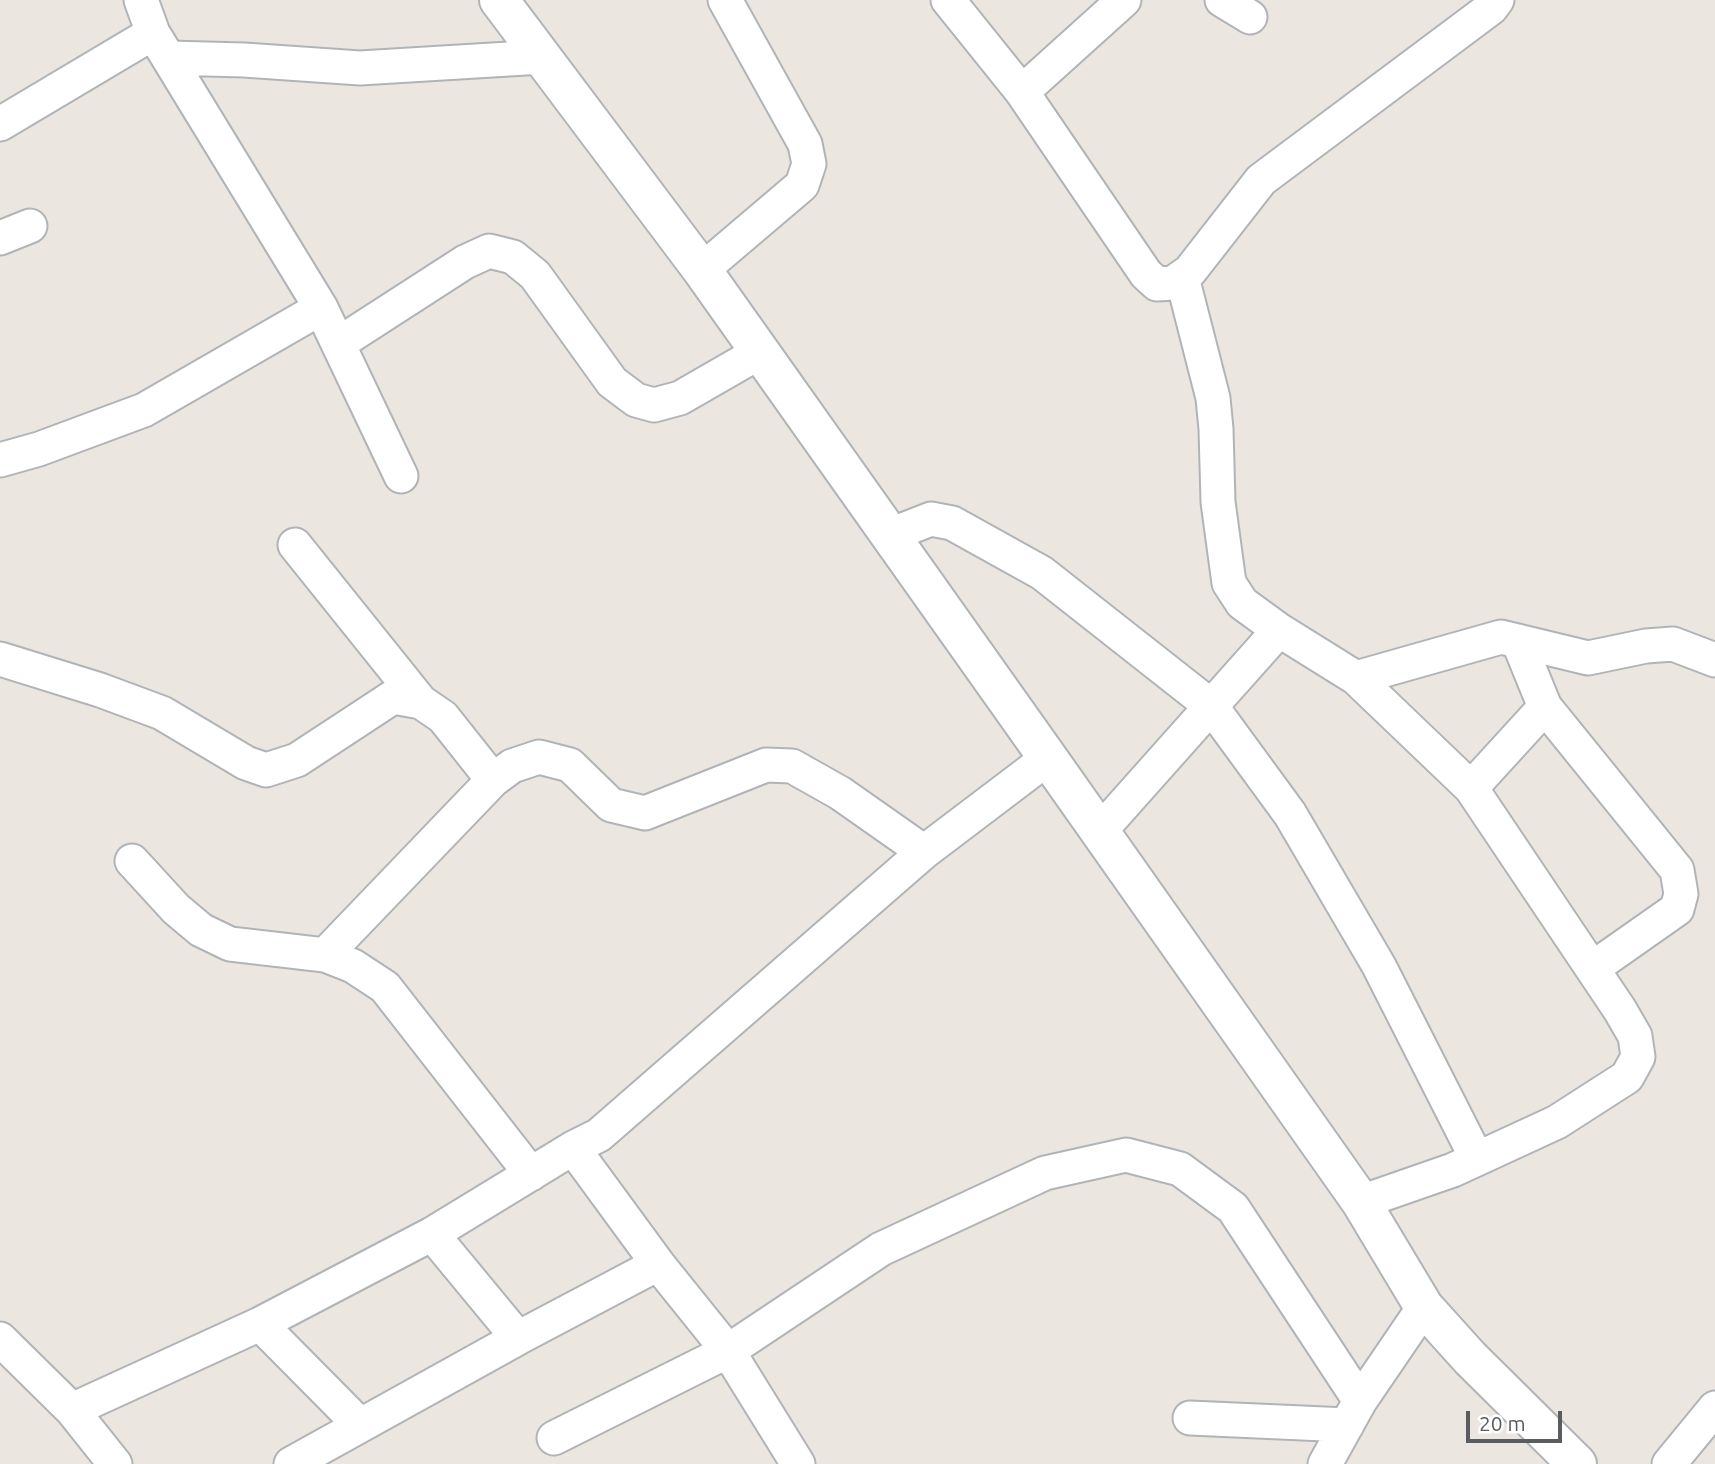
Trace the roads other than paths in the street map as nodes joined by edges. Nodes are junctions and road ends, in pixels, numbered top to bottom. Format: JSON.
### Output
{"nodes":[{"id":1,"x":141,"y":0,"type":"edge"},
{"id":2,"x":499,"y":0,"type":"edge"},
{"id":3,"x":725,"y":0,"type":"edge"},
{"id":4,"x":948,"y":0,"type":"edge"},
{"id":5,"x":1125,"y":0,"type":"edge"},
{"id":6,"x":1222,"y":0,"type":"edge"},
{"id":7,"x":1497,"y":0,"type":"edge"},
{"id":8,"x":1250,"y":17,"type":"dead end"},
{"id":9,"x":161,"y":45,"type":"junction"},
{"id":10,"x":542,"y":57,"type":"junction"},
{"id":11,"x":1022,"y":92,"type":"junction"},
{"id":12,"x":0,"y":124,"type":"edge"},
{"id":13,"x":702,"y":270,"type":"junction"},
{"id":14,"x":1182,"y":277,"type":"junction"},
{"id":15,"x":321,"y":308,"type":"junction"},
{"id":16,"x":338,"y":344,"type":"junction"},
{"id":17,"x":760,"y":352,"type":"junction"},
{"id":18,"x":0,"y":460,"type":"edge"},
{"id":19,"x":401,"y":476,"type":"dead end"},
{"id":20,"x":890,"y":534,"type":"junction"},
{"id":21,"x":295,"y":545,"type":"dead end"},
{"id":22,"x":1279,"y":630,"type":"junction"},
{"id":23,"x":1518,"y":641,"type":"junction"},
{"id":24,"x":0,"y":659,"type":"edge"},
{"id":25,"x":1715,"y":660,"type":"edge"},
{"id":26,"x":1356,"y":678,"type":"junction"},
{"id":27,"x":421,"y":702,"type":"junction"},
{"id":28,"x":1211,"y":706,"type":"junction"},
{"id":29,"x":1545,"y":707,"type":"junction"},
{"id":30,"x":1048,"y":758,"type":"junction"},
{"id":31,"x":493,"y":779,"type":"junction"},
{"id":32,"x":1471,"y":788,"type":"junction"},
{"id":33,"x":1100,"y":831,"type":"junction"},
{"id":34,"x":924,"y":852,"type":"junction"},
{"id":35,"x":132,"y":861,"type":"dead end"},
{"id":36,"x":326,"y":955,"type":"junction"},
{"id":37,"x":1592,"y":968,"type":"junction"},
{"id":38,"x":573,"y":1148,"type":"junction"},
{"id":39,"x":1477,"y":1159,"type":"junction"},
{"id":40,"x":531,"y":1174,"type":"junction"},
{"id":41,"x":1361,"y":1202,"type":"junction"},
{"id":42,"x":432,"y":1234,"type":"junction"},
{"id":43,"x":657,"y":1264,"type":"junction"},
{"id":44,"x":1424,"y":1307,"type":"junction"},
{"id":45,"x":260,"y":1324,"type":"junction"},
{"id":46,"x":519,"y":1338,"type":"junction"},
{"id":47,"x":0,"y":1339,"type":"edge"},
{"id":48,"x":728,"y":1350,"type":"junction"},
{"id":49,"x":1715,"y":1408,"type":"edge"},
{"id":50,"x":72,"y":1410,"type":"junction"},
{"id":51,"x":1353,"y":1413,"type":"junction"},
{"id":52,"x":1190,"y":1418,"type":"dead end"},
{"id":53,"x":360,"y":1425,"type":"junction"},
{"id":54,"x":554,"y":1438,"type":"dead end"},
{"id":55,"x":115,"y":1464,"type":"edge"},
{"id":56,"x":291,"y":1464,"type":"edge"},
{"id":57,"x":798,"y":1464,"type":"edge"},
{"id":58,"x":1325,"y":1464,"type":"edge"},
{"id":59,"x":1577,"y":1464,"type":"edge"},
{"id":60,"x":1670,"y":1464,"type":"edge"}],
"edges":[{"from":1,"to":9,"type":"street"},
{"from":2,"to":10,"type":"street"},
{"from":3,"to":13,"type":"street"},
{"from":4,"to":11,"type":"street"},
{"from":5,"to":11,"type":"street"},
{"from":6,"to":8,"type":"street"},
{"from":7,"to":14,"type":"street"},
{"from":9,"to":10,"type":"street"},
{"from":9,"to":12,"type":"street"},
{"from":9,"to":15,"type":"street"},
{"from":10,"to":13,"type":"street"},
{"from":11,"to":14,"type":"street"},
{"from":13,"to":17,"type":"street"},
{"from":14,"to":22,"type":"street"},
{"from":15,"to":16,"type":"street"},
{"from":15,"to":18,"type":"street"},
{"from":16,"to":17,"type":"street"},
{"from":16,"to":19,"type":"street"},
{"from":17,"to":20,"type":"street"},
{"from":20,"to":28,"type":"street"},
{"from":20,"to":30,"type":"street"},
{"from":21,"to":27,"type":"street"},
{"from":22,"to":26,"type":"street"},
{"from":22,"to":28,"type":"street"},
{"from":23,"to":25,"type":"street"},
{"from":23,"to":26,"type":"street"},
{"from":23,"to":29,"type":"street"},
{"from":24,"to":27,"type":"street"},
{"from":26,"to":32,"type":"street"},
{"from":27,"to":31,"type":"street"},
{"from":28,"to":33,"type":"street"},
{"from":28,"to":39,"type":"street"},
{"from":29,"to":32,"type":"street"},
{"from":29,"to":37,"type":"street"},
{"from":30,"to":33,"type":"street"},
{"from":30,"to":34,"type":"street"},
{"from":31,"to":34,"type":"street"},
{"from":31,"to":36,"type":"street"},
{"from":32,"to":37,"type":"street"},
{"from":33,"to":41,"type":"street"},
{"from":34,"to":38,"type":"street"},
{"from":35,"to":36,"type":"street"},
{"from":36,"to":40,"type":"street"},
{"from":37,"to":39,"type":"street"},
{"from":38,"to":40,"type":"street"},
{"from":38,"to":43,"type":"street"},
{"from":39,"to":41,"type":"street"},
{"from":40,"to":42,"type":"street"},
{"from":41,"to":44,"type":"street"},
{"from":42,"to":45,"type":"street"},
{"from":42,"to":46,"type":"street"},
{"from":43,"to":46,"type":"street"},
{"from":43,"to":48,"type":"street"},
{"from":44,"to":51,"type":"street"},
{"from":44,"to":59,"type":"street"},
{"from":45,"to":50,"type":"street"},
{"from":45,"to":53,"type":"street"},
{"from":46,"to":53,"type":"street"},
{"from":47,"to":50,"type":"street"},
{"from":48,"to":51,"type":"street"},
{"from":48,"to":54,"type":"street"},
{"from":48,"to":57,"type":"street"},
{"from":49,"to":60,"type":"street"},
{"from":50,"to":55,"type":"street"},
{"from":51,"to":52,"type":"street"},
{"from":51,"to":58,"type":"street"},
{"from":53,"to":56,"type":"street"}]}
